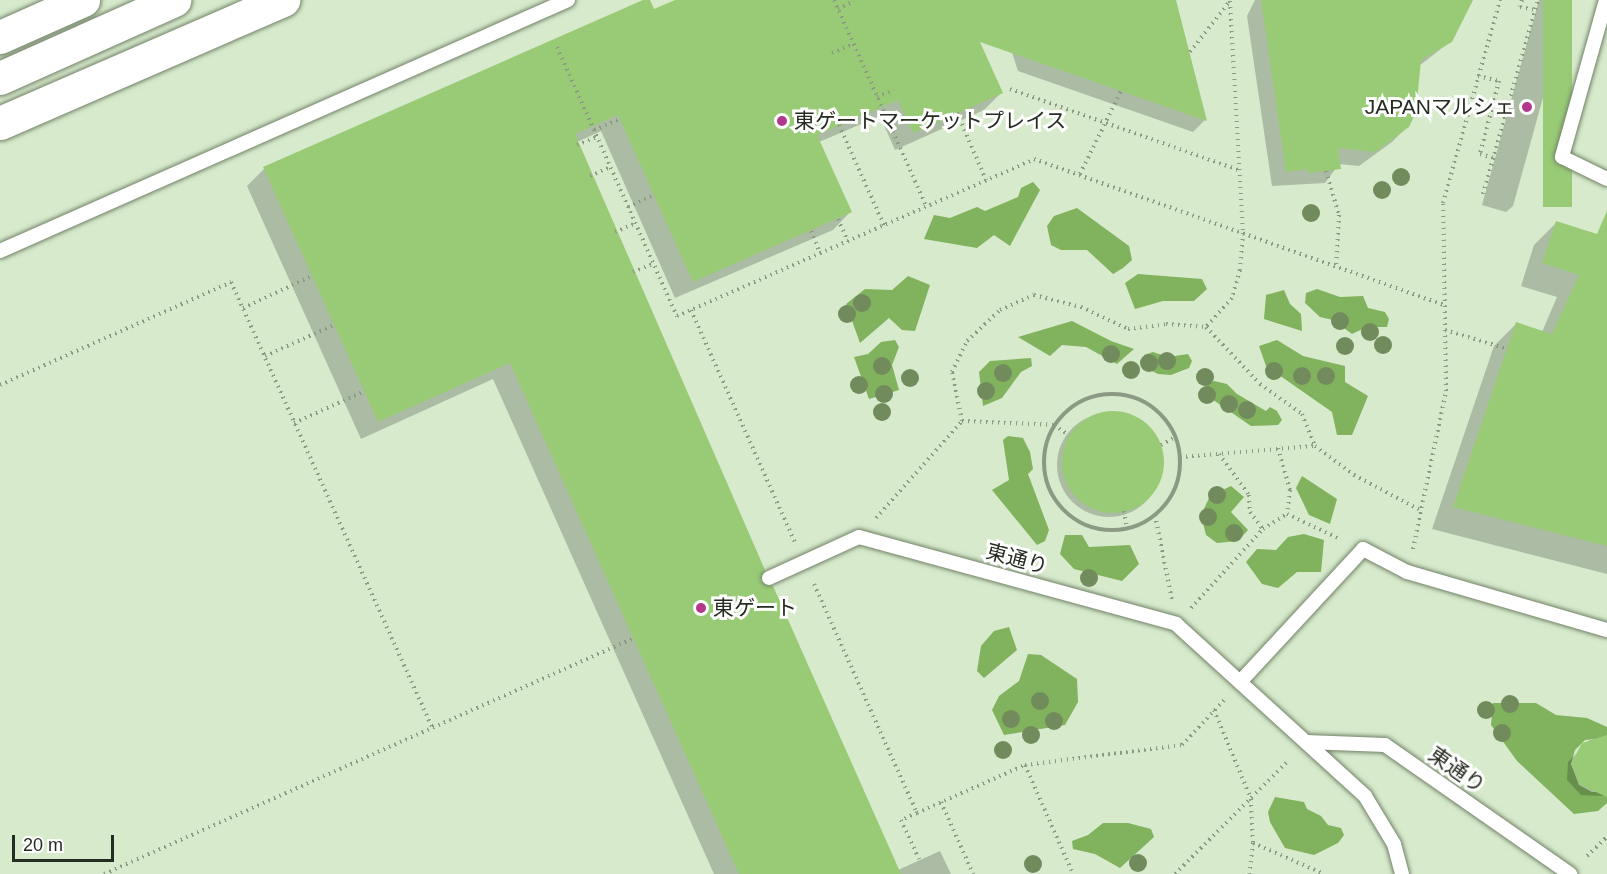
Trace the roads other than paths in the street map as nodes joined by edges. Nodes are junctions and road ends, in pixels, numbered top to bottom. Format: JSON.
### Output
{"nodes":[{"id":1,"x":83,"y":0,"type":"edge"},
{"id":2,"x":283,"y":0,"type":"edge"},
{"id":3,"x":568,"y":0,"type":"edge"},
{"id":4,"x":1606,"y":0,"type":"edge"},
{"id":5,"x":164,"y":4,"type":"edge"},
{"id":6,"x":0,"y":37,"type":"edge"},
{"id":7,"x":0,"y":78,"type":"edge"},
{"id":8,"x":0,"y":123,"type":"edge"},
{"id":9,"x":1607,"y":179,"type":"edge"},
{"id":10,"x":0,"y":251,"type":"edge"},
{"id":11,"x":769,"y":578,"type":"dead end"},
{"id":12,"x":1607,"y":630,"type":"edge"},
{"id":13,"x":1240,"y":682,"type":"junction"},
{"id":14,"x":1306,"y":742,"type":"junction"},
{"id":15,"x":1402,"y":874,"type":"edge"},
{"id":16,"x":1570,"y":874,"type":"edge"}],
"edges":[{"from":1,"to":6,"type":"street"},
{"from":2,"to":8,"type":"street"},
{"from":3,"to":10,"type":"lane"},
{"from":4,"to":9,"type":"lane"},
{"from":5,"to":7,"type":"street"},
{"from":11,"to":13,"type":"lane","name":"東通り"},
{"from":12,"to":13,"type":"lane"},
{"from":13,"to":14,"type":"lane","name":"東通り"},
{"from":14,"to":15,"type":"lane","name":"東通り"},
{"from":14,"to":16,"type":"lane","name":"東通り"}]}
